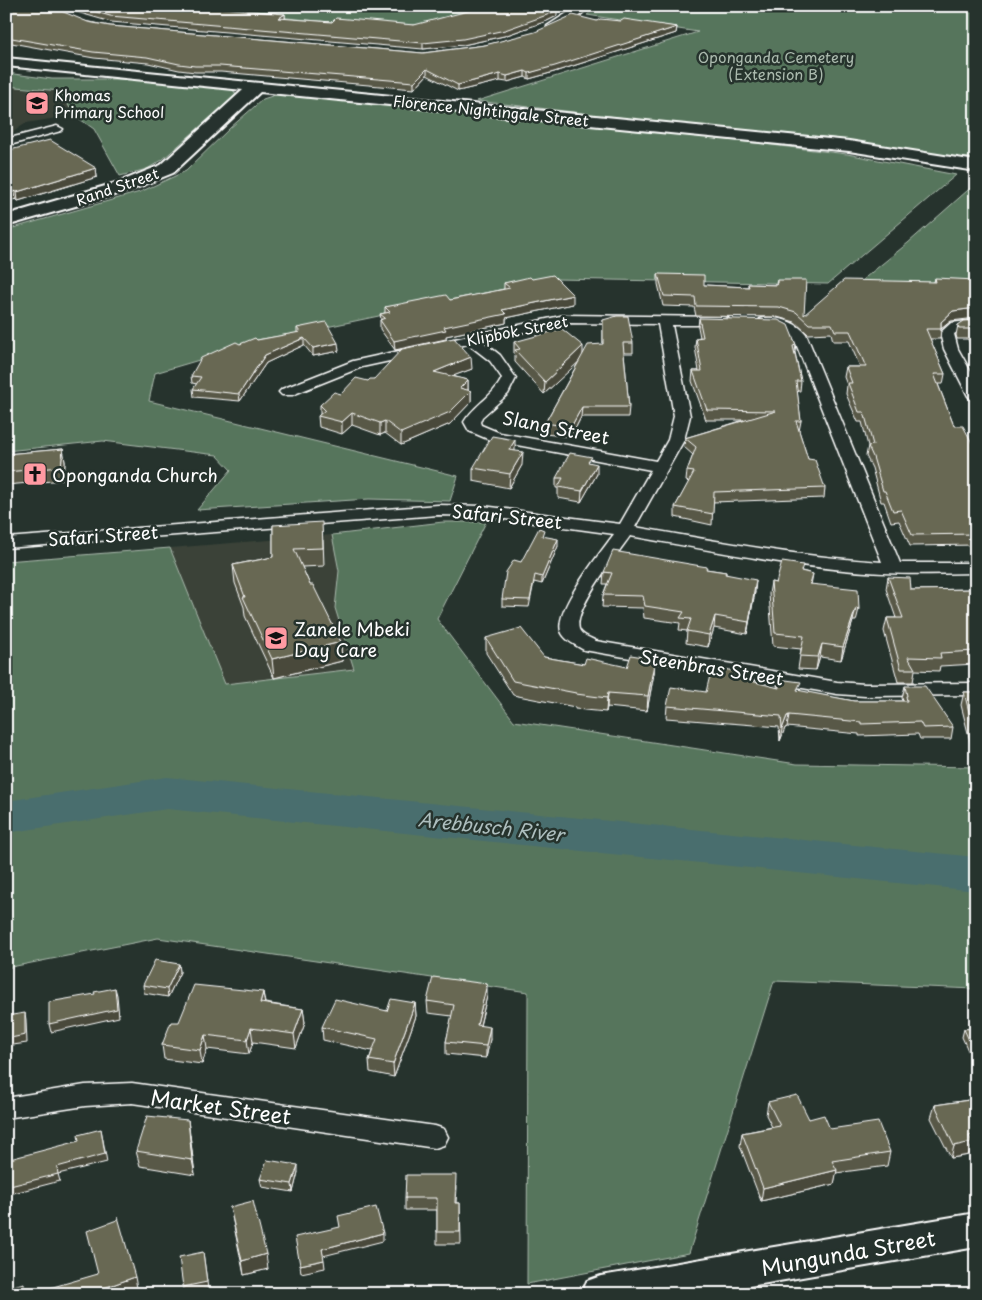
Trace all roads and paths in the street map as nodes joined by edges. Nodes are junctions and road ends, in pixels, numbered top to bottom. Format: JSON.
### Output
{"nodes":[{"id":1,"x":585,"y":6,"type":"edge"},
{"id":2,"x":539,"y":31,"type":"edge"},
{"id":3,"x":6,"y":62,"type":"edge"},
{"id":4,"x":257,"y":86,"type":"junction"},
{"id":5,"x":57,"y":129,"type":"dead end"},
{"id":6,"x":6,"y":143,"type":"edge"},
{"id":7,"x":976,"y":166,"type":"edge"},
{"id":8,"x":6,"y":221,"type":"edge"},
{"id":9,"x":664,"y":321,"type":"junction"},
{"id":10,"x":976,"y":324,"type":"edge"},
{"id":11,"x":470,"y":339,"type":"junction"},
{"id":12,"x":287,"y":392,"type":"dead end"},
{"id":13,"x":976,"y":396,"type":"edge"},
{"id":14,"x":661,"y":466,"type":"junction"},
{"id":15,"x":625,"y":530,"type":"junction"},
{"id":16,"x":6,"y":542,"type":"edge"},
{"id":17,"x":892,"y":568,"type":"junction"},
{"id":18,"x":976,"y":568,"type":"edge"},
{"id":19,"x":976,"y":689,"type":"edge"},
{"id":20,"x":6,"y":1108,"type":"edge"},
{"id":21,"x":435,"y":1137,"type":"dead end"},
{"id":22,"x":976,"y":1230,"type":"edge"},
{"id":23,"x":601,"y":1294,"type":"edge"}],
"edges":[{"from":1,"to":2,"type":"street"},
{"from":3,"to":4,"type":"main road","name":"Florence Nightingale Street"},
{"from":4,"to":7,"type":"main road","name":"Florence Nightingale Street"},
{"from":4,"to":8,"type":"main road","name":"Rand Street"},
{"from":5,"to":6,"type":"street"},
{"from":9,"to":11,"type":"street","name":"Klipbok Street"},
{"from":9,"to":14,"type":"street","name":"Steenbras Street"},
{"from":9,"to":17,"type":"street","name":"Klipbok Street"},
{"from":10,"to":13,"type":"street"},
{"from":11,"to":12,"type":"street","name":"Klipbok Street"},
{"from":11,"to":14,"type":"street","name":"Slang Street"},
{"from":14,"to":15,"type":"street","name":"Steenbras Street"},
{"from":15,"to":16,"type":"street","name":"Safari Street"},
{"from":15,"to":17,"type":"street","name":"Safari Street"},
{"from":15,"to":19,"type":"street","name":"Steenbras Street"},
{"from":17,"to":18,"type":"street","name":"Safari Street"},
{"from":20,"to":21,"type":"street","name":"Market Street"},
{"from":22,"to":23,"type":"main road","name":"Mungunda Street"}]}
